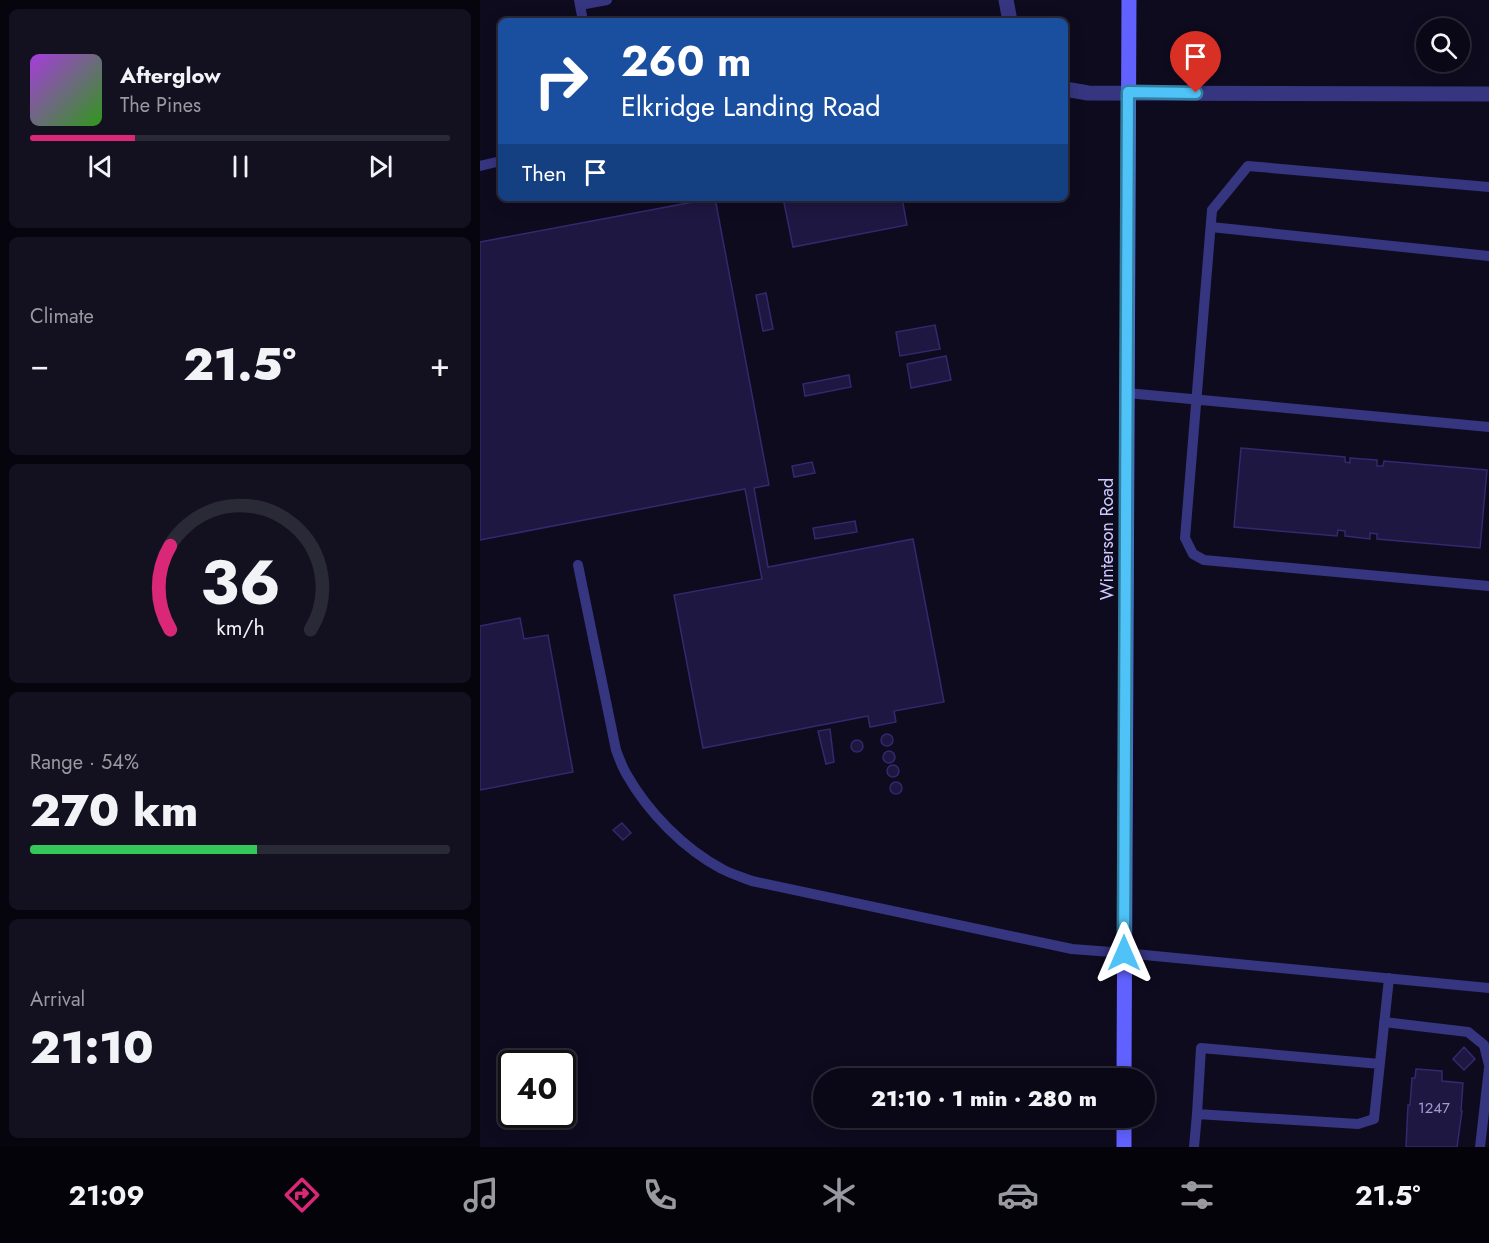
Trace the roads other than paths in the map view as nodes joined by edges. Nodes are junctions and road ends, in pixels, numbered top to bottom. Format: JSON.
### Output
{"nodes":[{"id":1,"x":607,"y":0,"type":"edge"},
{"id":2,"x":1006,"y":0,"type":"edge"},
{"id":3,"x":1129,"y":0,"type":"edge"},
{"id":4,"x":579,"y":3,"type":"edge"},
{"id":5,"x":582,"y":18,"type":"edge"},
{"id":6,"x":1009,"y":18,"type":"edge"},
{"id":7,"x":1068,"y":90,"type":"edge"},
{"id":8,"x":1128,"y":92,"type":"junction"},
{"id":9,"x":1489,"y":94,"type":"edge"},
{"id":10,"x":498,"y":163,"type":"edge"},
{"id":11,"x":480,"y":166,"type":"edge"},
{"id":12,"x":1489,"y":187,"type":"edge"},
{"id":13,"x":1211,"y":227,"type":"junction"},
{"id":14,"x":1489,"y":256,"type":"edge"},
{"id":15,"x":1127,"y":393,"type":"junction"},
{"id":16,"x":1197,"y":400,"type":"junction"},
{"id":17,"x":1489,"y":427,"type":"edge"},
{"id":18,"x":578,"y":565,"type":"dead end"},
{"id":19,"x":1489,"y":586,"type":"edge"},
{"id":20,"x":1124,"y":953,"type":"junction"},
{"id":21,"x":1389,"y":978,"type":"junction"},
{"id":22,"x":1489,"y":988,"type":"edge"},
{"id":23,"x":1384,"y":1022,"type":"junction"},
{"id":24,"x":1380,"y":1064,"type":"junction"},
{"id":25,"x":1489,"y":1066,"type":"edge"},
{"id":26,"x":1124,"y":1068,"type":"edge"},
{"id":27,"x":1197,"y":1114,"type":"junction"},
{"id":28,"x":1124,"y":1128,"type":"edge"},
{"id":29,"x":1124,"y":1147,"type":"edge"},
{"id":30,"x":1194,"y":1147,"type":"edge"},
{"id":31,"x":1480,"y":1147,"type":"edge"}],
"edges":[{"from":1,"to":4,"type":"lane"},
{"from":2,"to":6,"type":"street"},
{"from":3,"to":8,"type":"street","name":"Winterson Road"},
{"from":4,"to":5,"type":"lane"},
{"from":7,"to":8,"type":"street"},
{"from":8,"to":9,"type":"street"},
{"from":8,"to":15,"type":"street","name":"Winterson Road"},
{"from":10,"to":11,"type":"lane"},
{"from":12,"to":13,"type":"lane"},
{"from":13,"to":14,"type":"lane"},
{"from":13,"to":16,"type":"lane"},
{"from":15,"to":16,"type":"lane"},
{"from":15,"to":20,"type":"street","name":"Winterson Road"},
{"from":16,"to":17,"type":"lane"},
{"from":16,"to":19,"type":"lane"},
{"from":18,"to":20,"type":"lane"},
{"from":20,"to":21,"type":"lane"},
{"from":20,"to":26,"type":"street","name":"Winterson Road"},
{"from":21,"to":22,"type":"lane"},
{"from":21,"to":23,"type":"lane"},
{"from":23,"to":24,"type":"lane"},
{"from":23,"to":25,"type":"lane"},
{"from":24,"to":27,"type":"lane"},
{"from":24,"to":27,"type":"lane"},
{"from":25,"to":31,"type":"lane"},
{"from":27,"to":30,"type":"lane"},
{"from":28,"to":29,"type":"street"}]}
